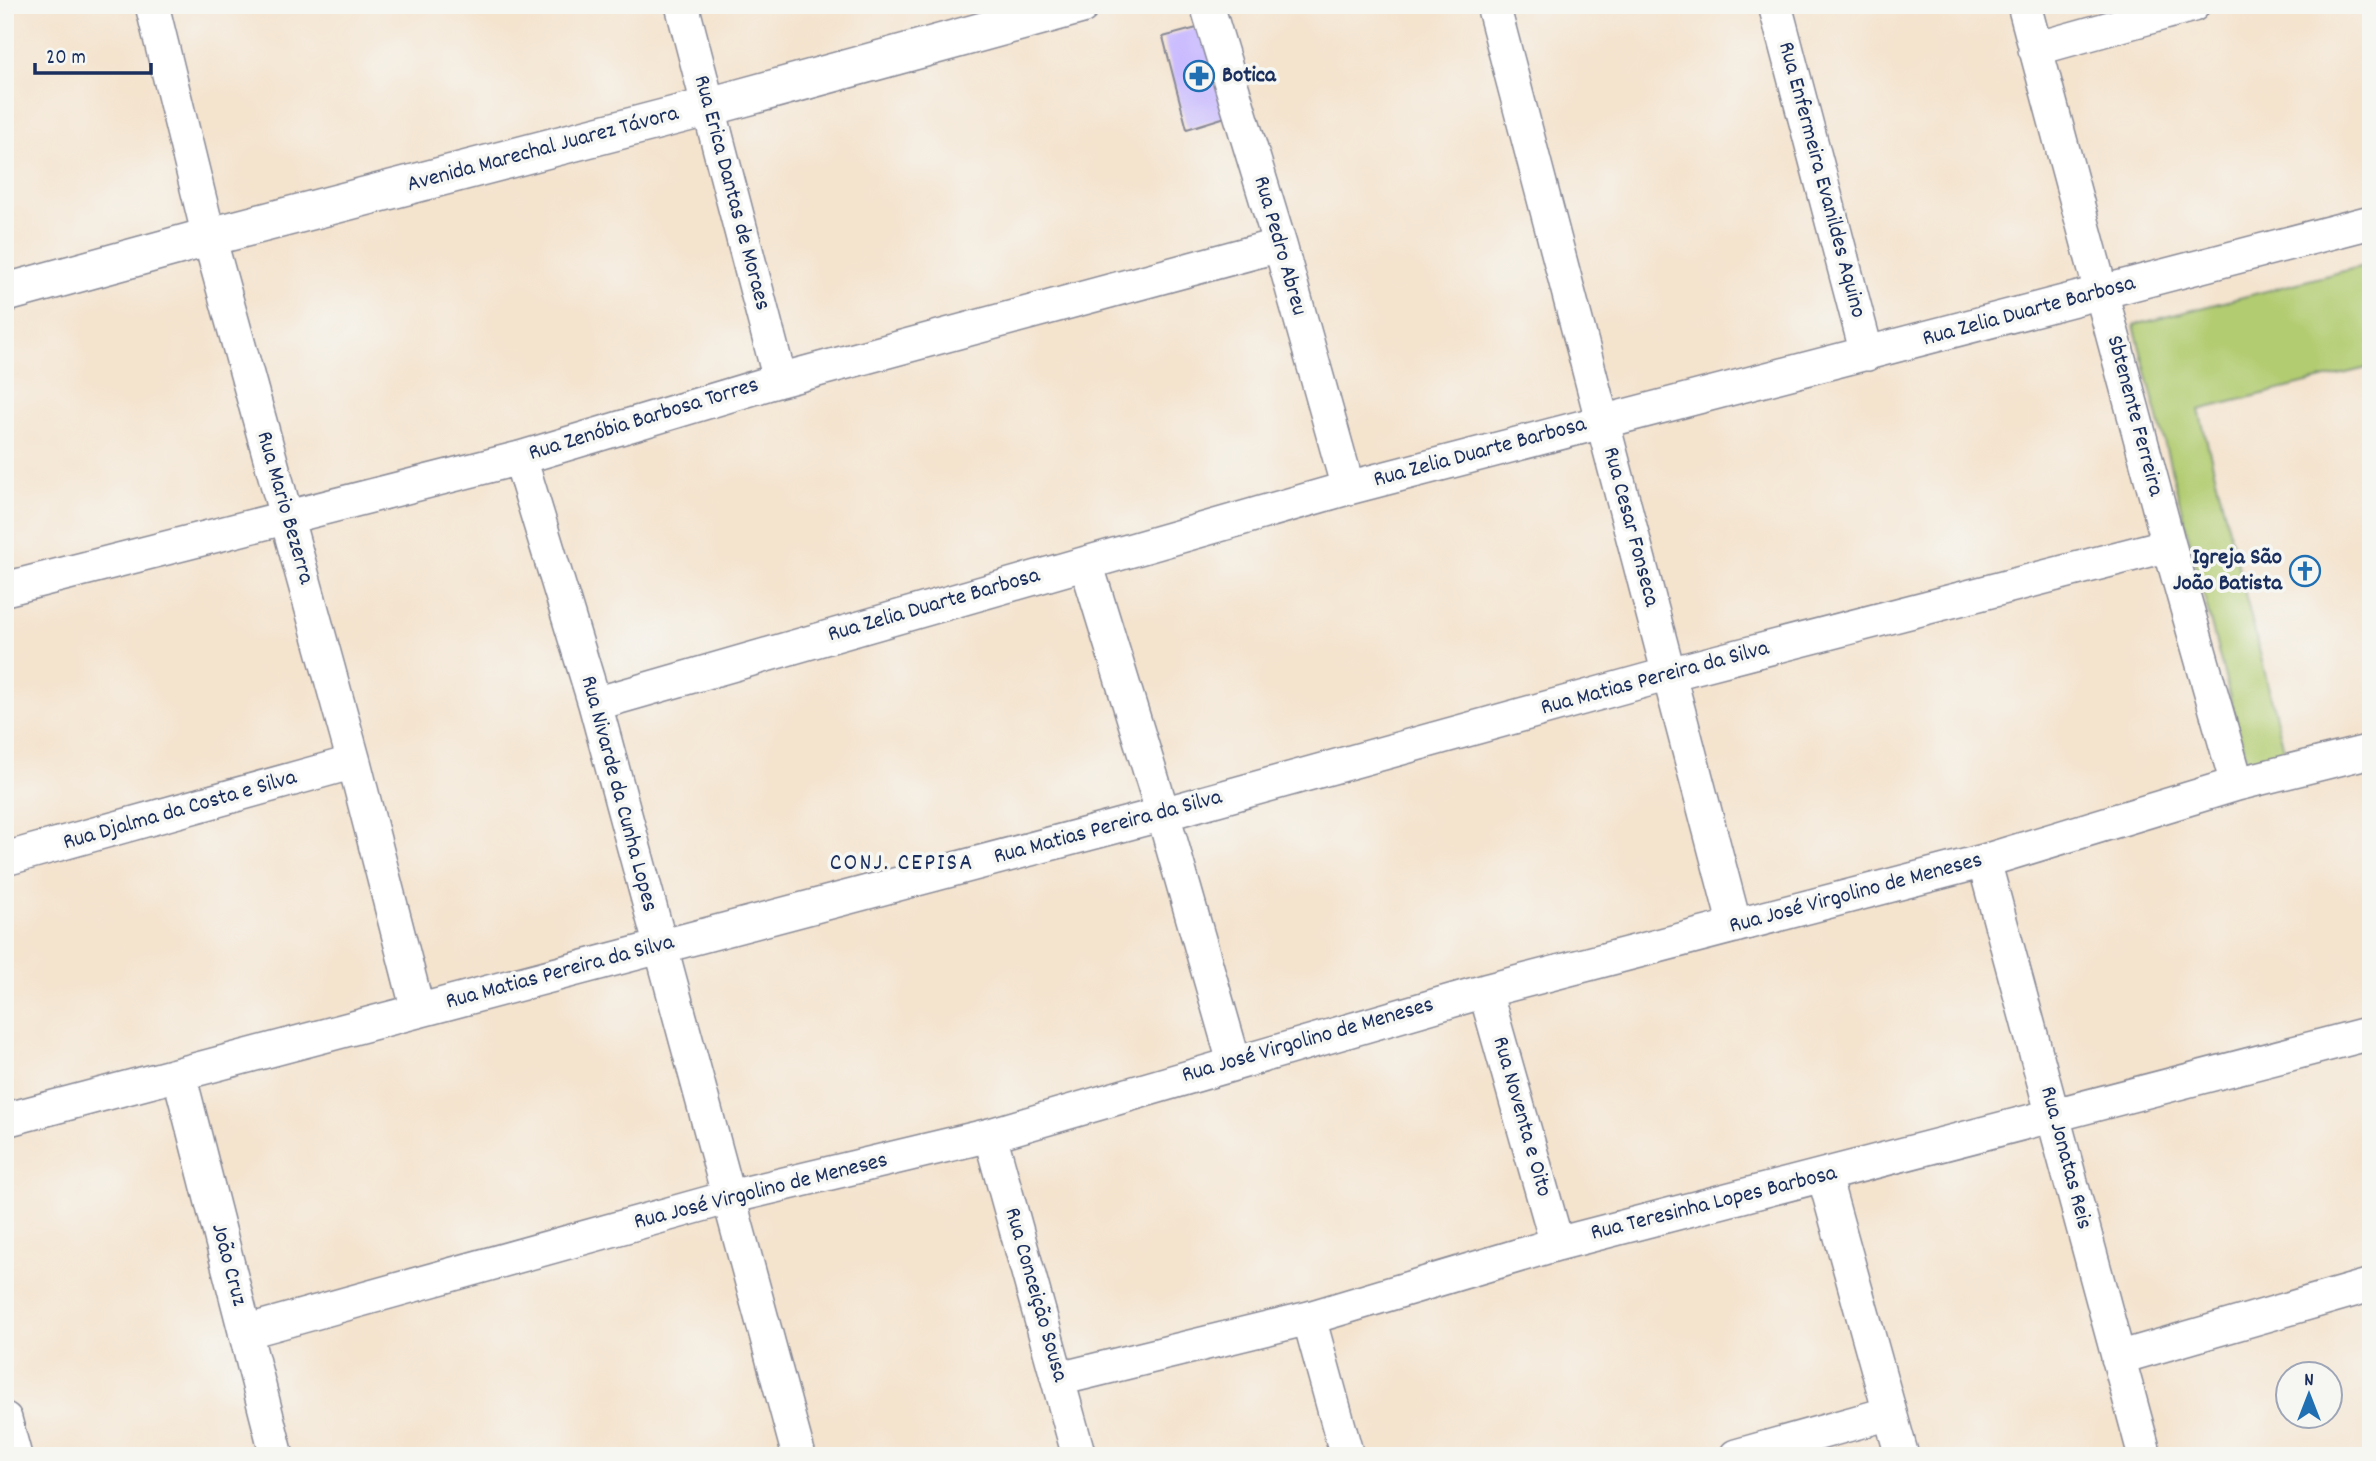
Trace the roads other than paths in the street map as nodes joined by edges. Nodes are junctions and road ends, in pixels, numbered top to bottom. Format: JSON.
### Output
{"nodes":[{"id":1,"x":152,"y":5,"type":"edge"},
{"id":2,"x":682,"y":5,"type":"edge"},
{"id":3,"x":1080,"y":5,"type":"edge"},
{"id":4,"x":1207,"y":5,"type":"edge"},
{"id":5,"x":1493,"y":5,"type":"edge"},
{"id":6,"x":1775,"y":5,"type":"edge"},
{"id":7,"x":2024,"y":5,"type":"edge"},
{"id":8,"x":2193,"y":5,"type":"edge"},
{"id":9,"x":2035,"y":49,"type":"junction"},
{"id":10,"x":708,"y":107,"type":"junction"},
{"id":11,"x":2371,"y":222,"type":"edge"},
{"id":12,"x":209,"y":237,"type":"junction"},
{"id":13,"x":1280,"y":245,"type":"junction"},
{"id":14,"x":5,"y":293,"type":"edge"},
{"id":15,"x":2101,"y":293,"type":"junction"},
{"id":16,"x":1867,"y":354,"type":"junction"},
{"id":17,"x":780,"y":380,"type":"junction"},
{"id":18,"x":1601,"y":422,"type":"junction"},
{"id":19,"x":520,"y":458,"type":"junction"},
{"id":20,"x":1348,"y":488,"type":"junction"},
{"id":21,"x":287,"y":518,"type":"junction"},
{"id":22,"x":2169,"y":545,"type":"junction"},
{"id":23,"x":1086,"y":563,"type":"junction"},
{"id":24,"x":5,"y":589,"type":"edge"},
{"id":25,"x":1669,"y":674,"type":"junction"},
{"id":26,"x":595,"y":704,"type":"junction"},
{"id":27,"x":2371,"y":751,"type":"edge"},
{"id":28,"x":354,"y":762,"type":"junction"},
{"id":29,"x":2237,"y":784,"type":"junction"},
{"id":30,"x":1163,"y":814,"type":"junction"},
{"id":31,"x":5,"y":859,"type":"edge"},
{"id":32,"x":1984,"y":860,"type":"junction"},
{"id":33,"x":1735,"y":926,"type":"junction"},
{"id":34,"x":659,"y":947,"type":"junction"},
{"id":35,"x":1485,"y":990,"type":"junction"},
{"id":36,"x":418,"y":1011,"type":"junction"},
{"id":37,"x":2371,"y":1033,"type":"edge"},
{"id":38,"x":1234,"y":1062,"type":"junction"},
{"id":39,"x":179,"y":1074,"type":"junction"},
{"id":40,"x":2053,"y":1115,"type":"junction"},
{"id":41,"x":5,"y":1120,"type":"edge"},
{"id":42,"x":989,"y":1135,"type":"junction"},
{"id":43,"x":1824,"y":1176,"type":"junction"},
{"id":44,"x":730,"y":1197,"type":"junction"},
{"id":45,"x":1558,"y":1244,"type":"junction"},
{"id":46,"x":2371,"y":1285,"type":"edge"},
{"id":47,"x":1309,"y":1318,"type":"junction"},
{"id":48,"x":246,"y":1332,"type":"junction"},
{"id":49,"x":2118,"y":1359,"type":"junction"},
{"id":50,"x":1059,"y":1379,"type":"junction"},
{"id":51,"x":1890,"y":1413,"type":"junction"},
{"id":52,"x":5,"y":1419,"type":"edge"},
{"id":53,"x":791,"y":1454,"type":"edge"},
{"id":54,"x":15,"y":1456,"type":"edge"},
{"id":55,"x":277,"y":1456,"type":"edge"},
{"id":56,"x":1079,"y":1456,"type":"edge"},
{"id":57,"x":1347,"y":1456,"type":"edge"},
{"id":58,"x":1735,"y":1456,"type":"edge"},
{"id":59,"x":1902,"y":1456,"type":"edge"},
{"id":60,"x":2145,"y":1456,"type":"edge"}],
"edges":[{"from":1,"to":12,"type":"street","name":"Rua Mario Bezerra"},
{"from":2,"to":10,"type":"street","name":"Rua Erica Dantas de Moraes"},
{"from":3,"to":10,"type":"street","name":"Avenida Marechal Juarez Távora"},
{"from":4,"to":13,"type":"street","name":"Rua Pedro Abreu"},
{"from":5,"to":18,"type":"street","name":"Rua Cesar Fonseca"},
{"from":6,"to":16,"type":"street","name":"Rua Enfermeira Evanildes Aquino"},
{"from":7,"to":9,"type":"street","name":"Sbtenente Ferreira"},
{"from":8,"to":9,"type":"street"},
{"from":9,"to":15,"type":"street","name":"Sbtenente Ferreira"},
{"from":10,"to":12,"type":"street","name":"Avenida Marechal Juarez Távora"},
{"from":10,"to":17,"type":"street","name":"Rua Erica Dantas de Moraes"},
{"from":11,"to":15,"type":"street","name":"Rua Zelia Duarte Barbosa"},
{"from":12,"to":14,"type":"street","name":"Avenida Marechal Juarez Távora"},
{"from":12,"to":21,"type":"street","name":"Rua Mario Bezerra"},
{"from":13,"to":17,"type":"street","name":"Rua Zenóbia Barbosa Torres"},
{"from":13,"to":20,"type":"street","name":"Rua Pedro Abreu"},
{"from":15,"to":16,"type":"street","name":"Rua Zelia Duarte Barbosa"},
{"from":15,"to":22,"type":"street","name":"Sbtenente Ferreira"},
{"from":16,"to":18,"type":"street","name":"Rua Zelia Duarte Barbosa"},
{"from":17,"to":19,"type":"street","name":"Rua Zenóbia Barbosa Torres"},
{"from":18,"to":20,"type":"street","name":"Rua Zelia Duarte Barbosa"},
{"from":18,"to":25,"type":"street","name":"Rua Cesar Fonseca"},
{"from":19,"to":21,"type":"street","name":"Rua Zenóbia Barbosa Torres"},
{"from":19,"to":26,"type":"street","name":"Rua Nivarde da Cunha Lopes"},
{"from":20,"to":23,"type":"street","name":"Rua Zelia Duarte Barbosa"},
{"from":21,"to":24,"type":"street","name":"Rua Zenóbia Barbosa Torres"},
{"from":21,"to":28,"type":"street","name":"Rua Mario Bezerra"},
{"from":22,"to":25,"type":"street","name":"Rua Matias Pereira da Silva"},
{"from":22,"to":29,"type":"street","name":"Sbtenente Ferreira"},
{"from":23,"to":26,"type":"street","name":"Rua Zelia Duarte Barbosa"},
{"from":23,"to":30,"type":"street"},
{"from":25,"to":30,"type":"street","name":"Rua Matias Pereira da Silva"},
{"from":25,"to":33,"type":"street","name":"Rua Cesar Fonseca"},
{"from":26,"to":34,"type":"street","name":"Rua Nivarde da Cunha Lopes"},
{"from":27,"to":29,"type":"street","name":"Rua José Virgolino de Meneses"},
{"from":28,"to":31,"type":"street","name":"Rua Djalma da Costa e Silva"},
{"from":28,"to":36,"type":"street","name":"Rua Mario Bezerra"},
{"from":29,"to":32,"type":"street","name":"Rua José Virgolino de Meneses"},
{"from":30,"to":34,"type":"street","name":"Rua Matias Pereira da Silva"},
{"from":30,"to":38,"type":"street"},
{"from":32,"to":33,"type":"street","name":"Rua José Virgolino de Meneses"},
{"from":32,"to":40,"type":"street","name":"Rua Jonatas Reis"},
{"from":33,"to":35,"type":"street","name":"Rua José Virgolino de Meneses"},
{"from":34,"to":36,"type":"street","name":"Rua Matias Pereira da Silva"},
{"from":34,"to":44,"type":"street","name":"Rua Nivarde da Cunha Lopes"},
{"from":35,"to":38,"type":"street","name":"Rua José Virgolino de Meneses"},
{"from":35,"to":45,"type":"street","name":"Rua Noventa e Oito"},
{"from":36,"to":39,"type":"street","name":"Rua Matias Pereira da Silva"},
{"from":37,"to":40,"type":"street","name":"Rua Teresinha Lopes Barbosa"},
{"from":38,"to":42,"type":"street","name":"Rua José Virgolino de Meneses"},
{"from":39,"to":41,"type":"street","name":"Rua Matias Pereira da Silva"},
{"from":39,"to":48,"type":"street","name":"João Cruz"},
{"from":40,"to":43,"type":"street","name":"Rua Teresinha Lopes Barbosa"},
{"from":40,"to":49,"type":"street","name":"Rua Jonatas Reis"},
{"from":42,"to":44,"type":"street","name":"Rua José Virgolino de Meneses"},
{"from":42,"to":50,"type":"street","name":"Rua Conceição Sousa"},
{"from":43,"to":45,"type":"street","name":"Rua Teresinha Lopes Barbosa"},
{"from":43,"to":51,"type":"street"},
{"from":44,"to":48,"type":"street","name":"Rua José Virgolino de Meneses"},
{"from":44,"to":53,"type":"street","name":"Rua Nivarde da Cunha Lopes"},
{"from":45,"to":47,"type":"street","name":"Rua Teresinha Lopes Barbosa"},
{"from":46,"to":49,"type":"street"},
{"from":47,"to":50,"type":"street","name":"Rua Teresinha Lopes Barbosa"},
{"from":47,"to":57,"type":"street"},
{"from":48,"to":55,"type":"street","name":"João Cruz"},
{"from":49,"to":60,"type":"street","name":"Rua Jonatas Reis"},
{"from":50,"to":56,"type":"street","name":"Rua Conceição Sousa"},
{"from":51,"to":58,"type":"street"},
{"from":51,"to":59,"type":"street"},
{"from":52,"to":54,"type":"street"}]}
